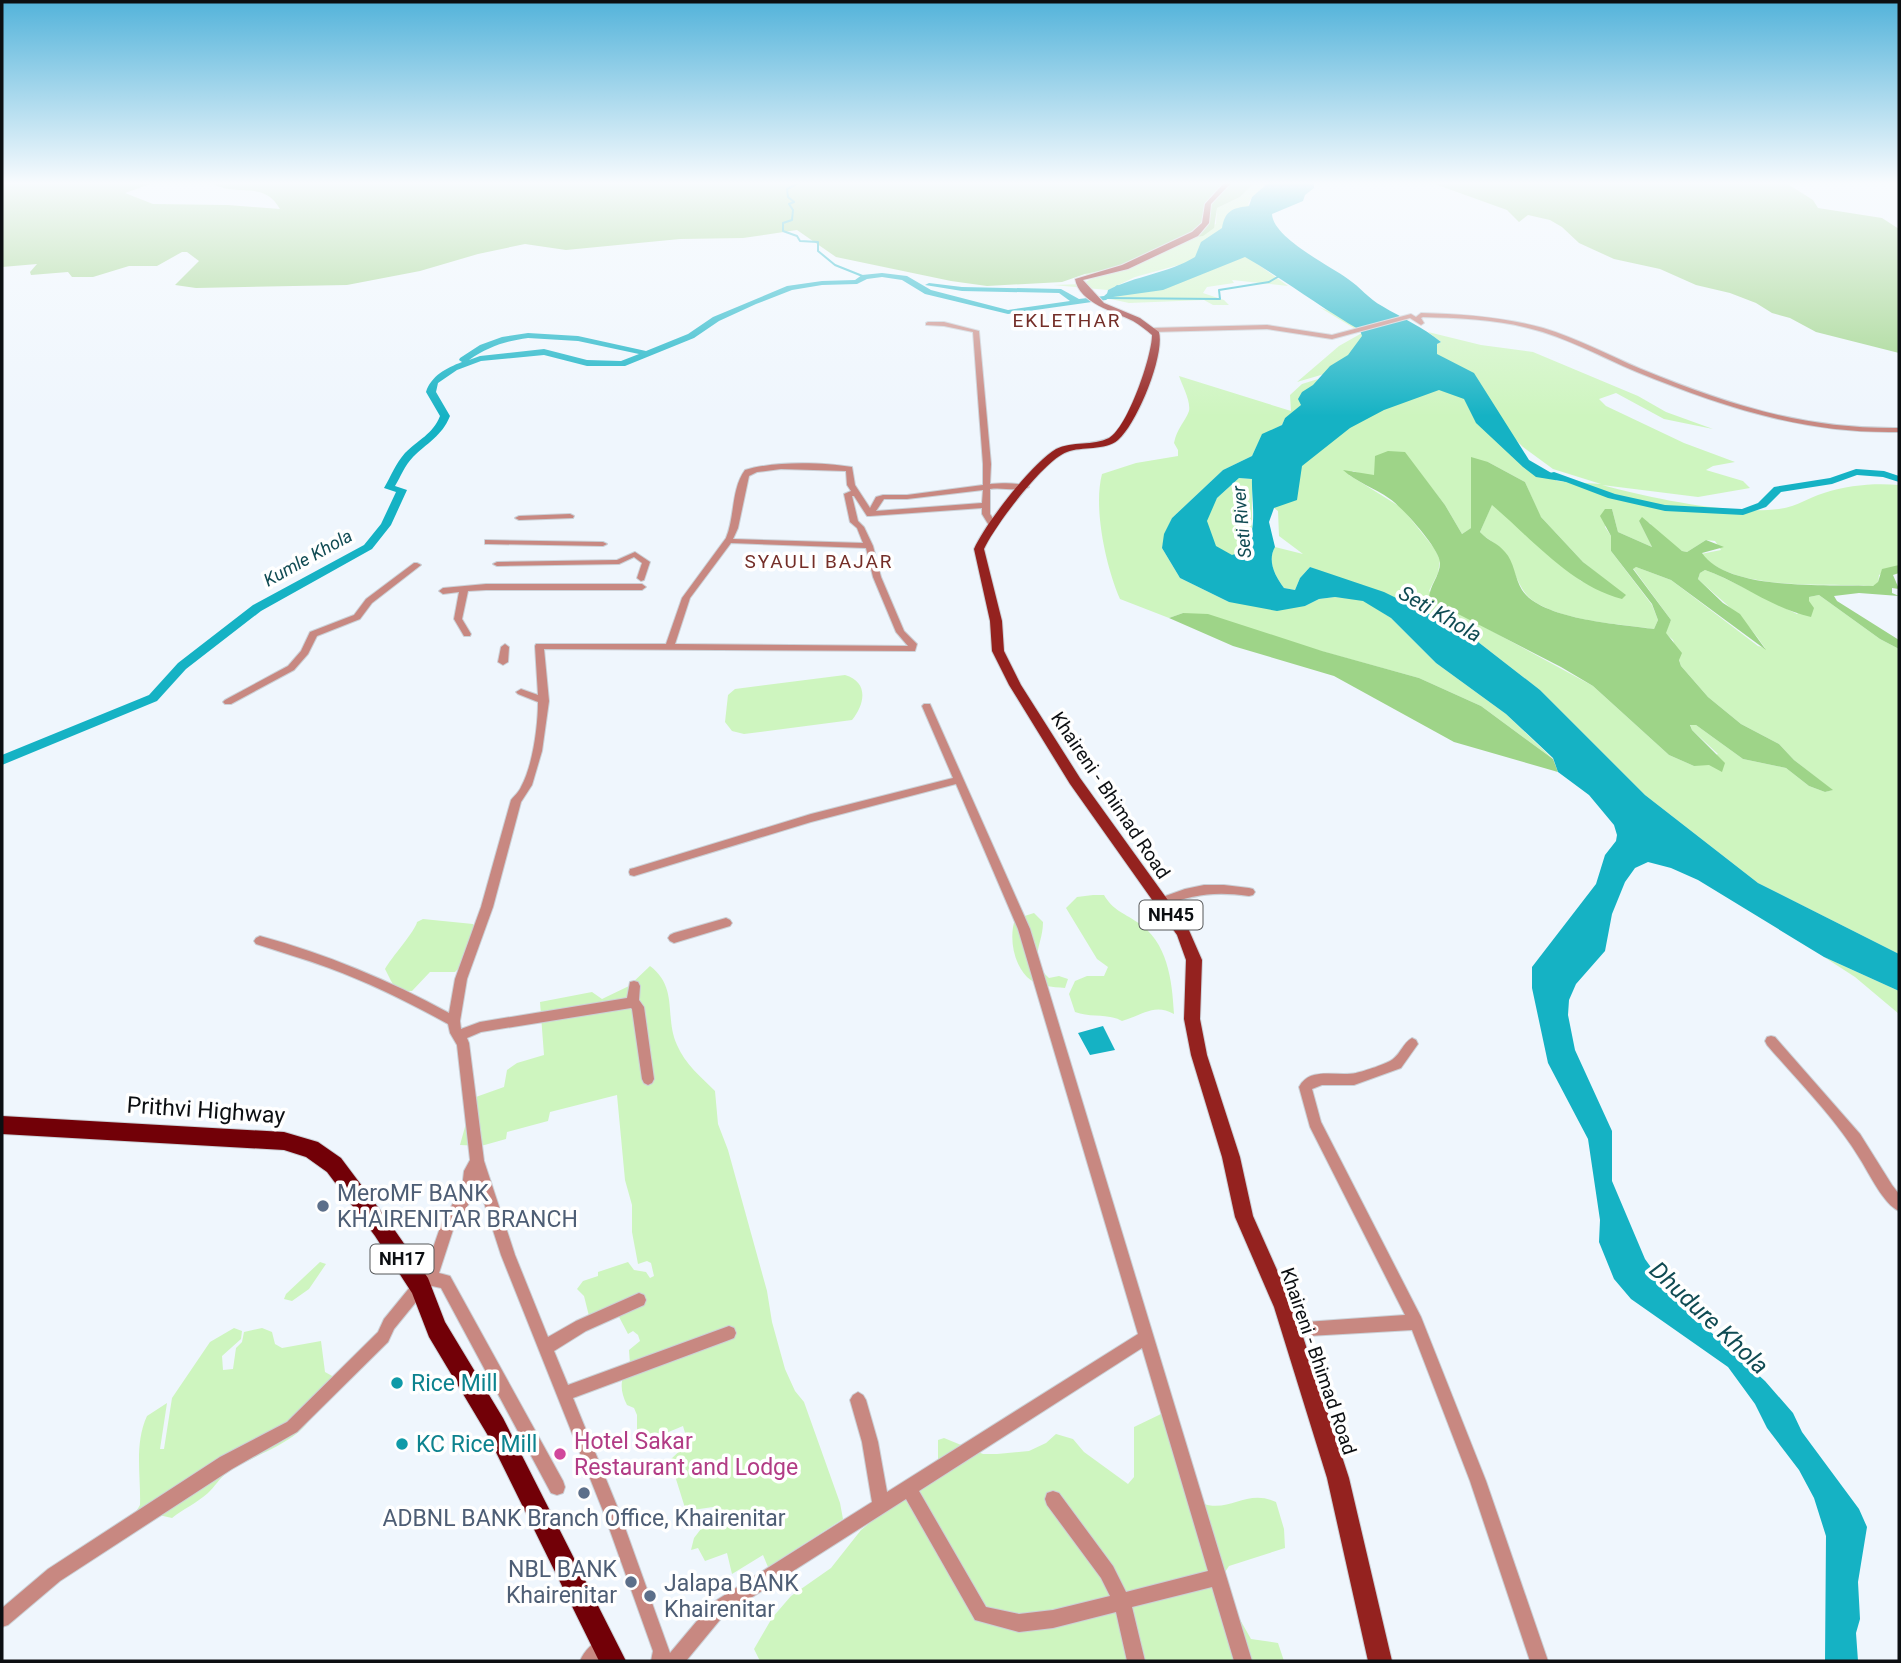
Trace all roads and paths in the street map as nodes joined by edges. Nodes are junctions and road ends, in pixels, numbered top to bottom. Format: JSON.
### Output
{"nodes":[{"id":1,"x":1138,"y":261,"type":"edge"},
{"id":2,"x":928,"y":324,"type":"dead end"},
{"id":3,"x":1152,"y":330,"type":"junction"},
{"id":4,"x":1899,"y":430,"type":"edge"},
{"id":5,"x":987,"y":486,"type":"junction"},
{"id":6,"x":1025,"y":487,"type":"junction"},
{"id":7,"x":856,"y":493,"type":"junction"},
{"id":8,"x":986,"y":505,"type":"junction"},
{"id":9,"x":870,"y":514,"type":"junction"},
{"id":10,"x":570,"y":516,"type":"dead end"},
{"id":11,"x":519,"y":518,"type":"dead end"},
{"id":12,"x":993,"y":525,"type":"junction"},
{"id":13,"x":730,"y":541,"type":"junction"},
{"id":14,"x":488,"y":542,"type":"dead end"},
{"id":15,"x":603,"y":544,"type":"dead end"},
{"id":16,"x":869,"y":546,"type":"junction"},
{"id":17,"x":497,"y":564,"type":"dead end"},
{"id":18,"x":417,"y":565,"type":"dead end"},
{"id":19,"x":464,"y":589,"type":"junction"},
{"id":20,"x":443,"y":591,"type":"dead end"},
{"id":21,"x":467,"y":634,"type":"dead end"},
{"id":22,"x":505,"y":647,"type":"dead end"},
{"id":23,"x":669,"y":648,"type":"junction"},
{"id":24,"x":503,"y":662,"type":"dead end"},
{"id":25,"x":521,"y":692,"type":"dead end"},
{"id":26,"x":228,"y":702,"type":"dead end"},
{"id":27,"x":544,"y":702,"type":"junction"},
{"id":28,"x":927,"y":706,"type":"dead end"},
{"id":29,"x":958,"y":780,"type":"junction"},
{"id":30,"x":634,"y":872,"type":"dead end"},
{"id":31,"x":1249,"y":891,"type":"dead end"},
{"id":32,"x":1161,"y":902,"type":"junction"},
{"id":33,"x":726,"y":923,"type":"dead end"},
{"id":34,"x":674,"y":938,"type":"dead end"},
{"id":35,"x":260,"y":941,"type":"dead end"},
{"id":36,"x":634,"y":986,"type":"dead end"},
{"id":37,"x":633,"y":1002,"type":"junction"},
{"id":38,"x":454,"y":1021,"type":"junction"},
{"id":39,"x":458,"y":1036,"type":"junction"},
{"id":40,"x":1771,"y":1041,"type":"dead end"},
{"id":41,"x":1412,"y":1044,"type":"dead end"},
{"id":42,"x":648,"y":1079,"type":"dead end"},
{"id":43,"x":2,"y":1125,"type":"edge"},
{"id":44,"x":477,"y":1161,"type":"junction"},
{"id":45,"x":1899,"y":1205,"type":"edge"},
{"id":46,"x":425,"y":1283,"type":"junction"},
{"id":47,"x":639,"y":1300,"type":"dead end"},
{"id":48,"x":1416,"y":1322,"type":"junction"},
{"id":49,"x":1291,"y":1330,"type":"junction"},
{"id":50,"x":729,"y":1333,"type":"dead end"},
{"id":51,"x":1145,"y":1338,"type":"junction"},
{"id":52,"x":546,"y":1347,"type":"junction"},
{"id":53,"x":565,"y":1394,"type":"junction"},
{"id":54,"x":858,"y":1400,"type":"dead end"},
{"id":55,"x":557,"y":1487,"type":"dead end"},
{"id":56,"x":908,"y":1487,"type":"junction"},
{"id":57,"x":1053,"y":1499,"type":"dead end"},
{"id":58,"x":881,"y":1504,"type":"junction"},
{"id":59,"x":1217,"y":1577,"type":"junction"},
{"id":60,"x":1122,"y":1603,"type":"junction"},
{"id":61,"x":2,"y":1619,"type":"edge"},
{"id":62,"x":609,"y":1653,"type":"edge"},
{"id":63,"x":589,"y":1661,"type":"edge"},
{"id":64,"x":660,"y":1661,"type":"edge"},
{"id":65,"x":675,"y":1661,"type":"edge"},
{"id":66,"x":1136,"y":1661,"type":"edge"},
{"id":67,"x":1243,"y":1661,"type":"edge"},
{"id":68,"x":1380,"y":1661,"type":"edge"},
{"id":69,"x":1539,"y":1661,"type":"edge"}],
"edges":[{"from":1,"to":3,"type":"main road"},
{"from":2,"to":5,"type":"street"},
{"from":3,"to":4,"type":"street"},
{"from":3,"to":6,"type":"main road","name":"Khaireni - Bhimad Road","number":"NH45"},
{"from":5,"to":6,"type":"street"},
{"from":5,"to":8,"type":"street"},
{"from":5,"to":9,"type":"street"},
{"from":6,"to":12,"type":"main road","name":"Khaireni - Bhimad Road","number":"NH45"},
{"from":7,"to":9,"type":"street"},
{"from":7,"to":13,"type":"street"},
{"from":7,"to":16,"type":"street"},
{"from":8,"to":9,"type":"street"},
{"from":8,"to":12,"type":"street"},
{"from":10,"to":11,"type":"street"},
{"from":12,"to":32,"type":"main road","name":"Khaireni - Bhimad Road","number":"NH45"},
{"from":13,"to":16,"type":"street"},
{"from":13,"to":23,"type":"street"},
{"from":14,"to":15,"type":"street"},
{"from":16,"to":23,"type":"street"},
{"from":17,"to":19,"type":"street"},
{"from":18,"to":26,"type":"street"},
{"from":19,"to":20,"type":"street"},
{"from":19,"to":21,"type":"street"},
{"from":22,"to":24,"type":"street"},
{"from":23,"to":27,"type":"street"},
{"from":25,"to":27,"type":"street"},
{"from":27,"to":38,"type":"street"},
{"from":28,"to":29,"type":"street"},
{"from":29,"to":30,"type":"street"},
{"from":29,"to":51,"type":"street"},
{"from":31,"to":32,"type":"street"},
{"from":32,"to":49,"type":"main road","name":"Khaireni - Bhimad Road","number":"NH45"},
{"from":33,"to":34,"type":"street"},
{"from":35,"to":38,"type":"street"},
{"from":36,"to":37,"type":"street"},
{"from":37,"to":39,"type":"street"},
{"from":37,"to":42,"type":"street"},
{"from":38,"to":39,"type":"street"},
{"from":39,"to":44,"type":"street"},
{"from":40,"to":45,"type":"street"},
{"from":41,"to":48,"type":"street"},
{"from":43,"to":46,"type":"highway","name":"Prithvi Highway","number":"NH17"},
{"from":44,"to":46,"type":"street"},
{"from":44,"to":52,"type":"street"},
{"from":46,"to":55,"type":"street"},
{"from":46,"to":61,"type":"street"},
{"from":46,"to":62,"type":"highway","name":"Prithvi Highway","number":"NH17"},
{"from":47,"to":52,"type":"street"},
{"from":48,"to":49,"type":"street"},
{"from":48,"to":69,"type":"street"},
{"from":49,"to":68,"type":"main road","name":"Khaireni - Bhimad Road","number":"NH45"},
{"from":50,"to":53,"type":"street"},
{"from":51,"to":56,"type":"street"},
{"from":51,"to":59,"type":"street"},
{"from":52,"to":53,"type":"street"},
{"from":53,"to":64,"type":"street"},
{"from":54,"to":58,"type":"street"},
{"from":56,"to":58,"type":"street"},
{"from":56,"to":60,"type":"street"},
{"from":57,"to":60,"type":"street"},
{"from":58,"to":65,"type":"street"},
{"from":59,"to":60,"type":"street"},
{"from":59,"to":67,"type":"street"},
{"from":60,"to":66,"type":"street"},
{"from":62,"to":63,"type":"street"}]}
